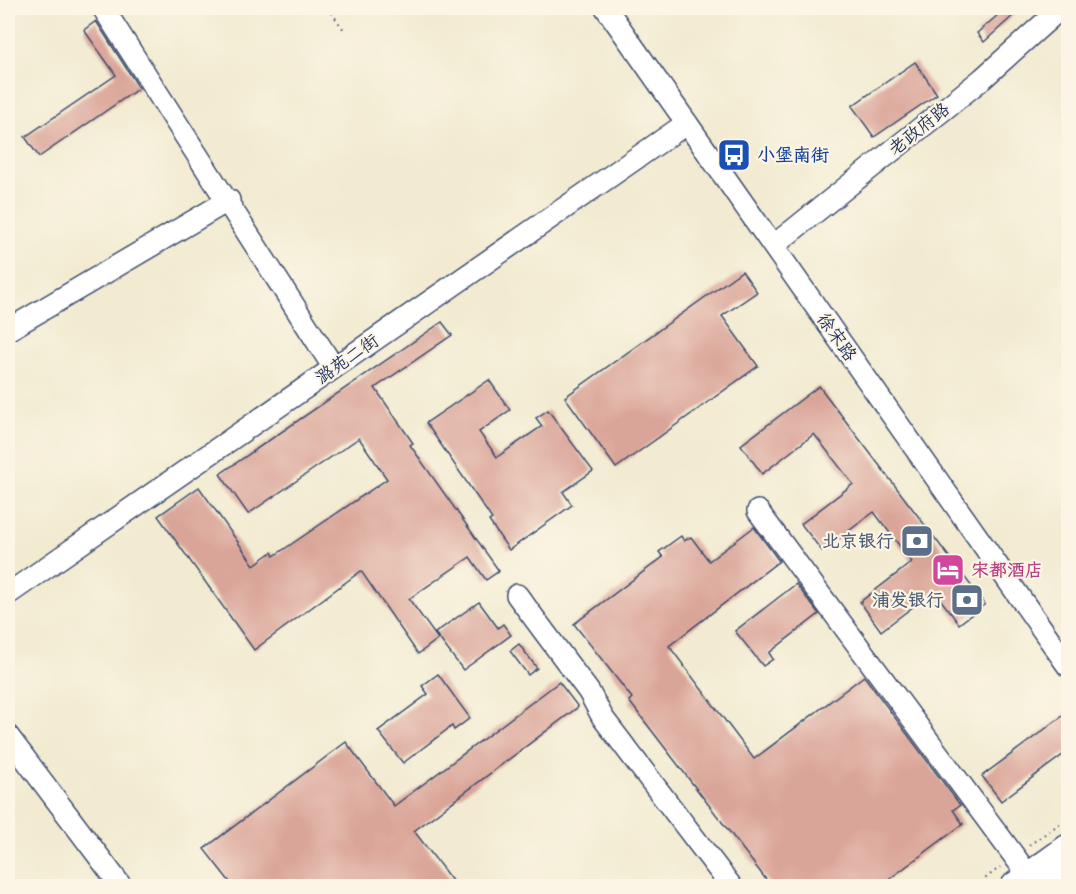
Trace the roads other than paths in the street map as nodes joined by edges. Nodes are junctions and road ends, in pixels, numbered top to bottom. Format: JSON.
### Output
{"nodes":[{"id":1,"x":104,"y":8,"type":"edge"},
{"id":2,"x":606,"y":8,"type":"edge"},
{"id":3,"x":1061,"y":8,"type":"edge"},
{"id":4,"x":687,"y":123,"type":"junction"},
{"id":5,"x":229,"y":200,"type":"junction"},
{"id":6,"x":773,"y":246,"type":"junction"},
{"id":7,"x":8,"y":330,"type":"edge"},
{"id":8,"x":334,"y":368,"type":"junction"},
{"id":9,"x":758,"y":511,"type":"dead end"},
{"id":10,"x":8,"y":594,"type":"edge"},
{"id":11,"x":517,"y":595,"type":"dead end"},
{"id":12,"x":1068,"y":666,"type":"edge"},
{"id":13,"x":8,"y":736,"type":"edge"},
{"id":14,"x":1068,"y":848,"type":"edge"},
{"id":15,"x":1068,"y":873,"type":"edge"},
{"id":16,"x":1027,"y":876,"type":"edge"},
{"id":17,"x":121,"y":886,"type":"edge"},
{"id":18,"x":731,"y":886,"type":"edge"}],
"edges":[{"from":1,"to":5,"type":"street"},
{"from":2,"to":4,"type":"street","name":"徐宋路"},
{"from":3,"to":6,"type":"street","name":"老政府路"},
{"from":4,"to":6,"type":"street","name":"徐宋路"},
{"from":4,"to":8,"type":"street","name":"潞苑二街"},
{"from":5,"to":7,"type":"street"},
{"from":5,"to":8,"type":"street"},
{"from":6,"to":12,"type":"street","name":"徐宋路"},
{"from":8,"to":10,"type":"street","name":"潞苑二街"},
{"from":9,"to":16,"type":"street"},
{"from":11,"to":18,"type":"street"},
{"from":13,"to":17,"type":"street"},
{"from":14,"to":16,"type":"main road"},
{"from":15,"to":16,"type":"main road"}]}
